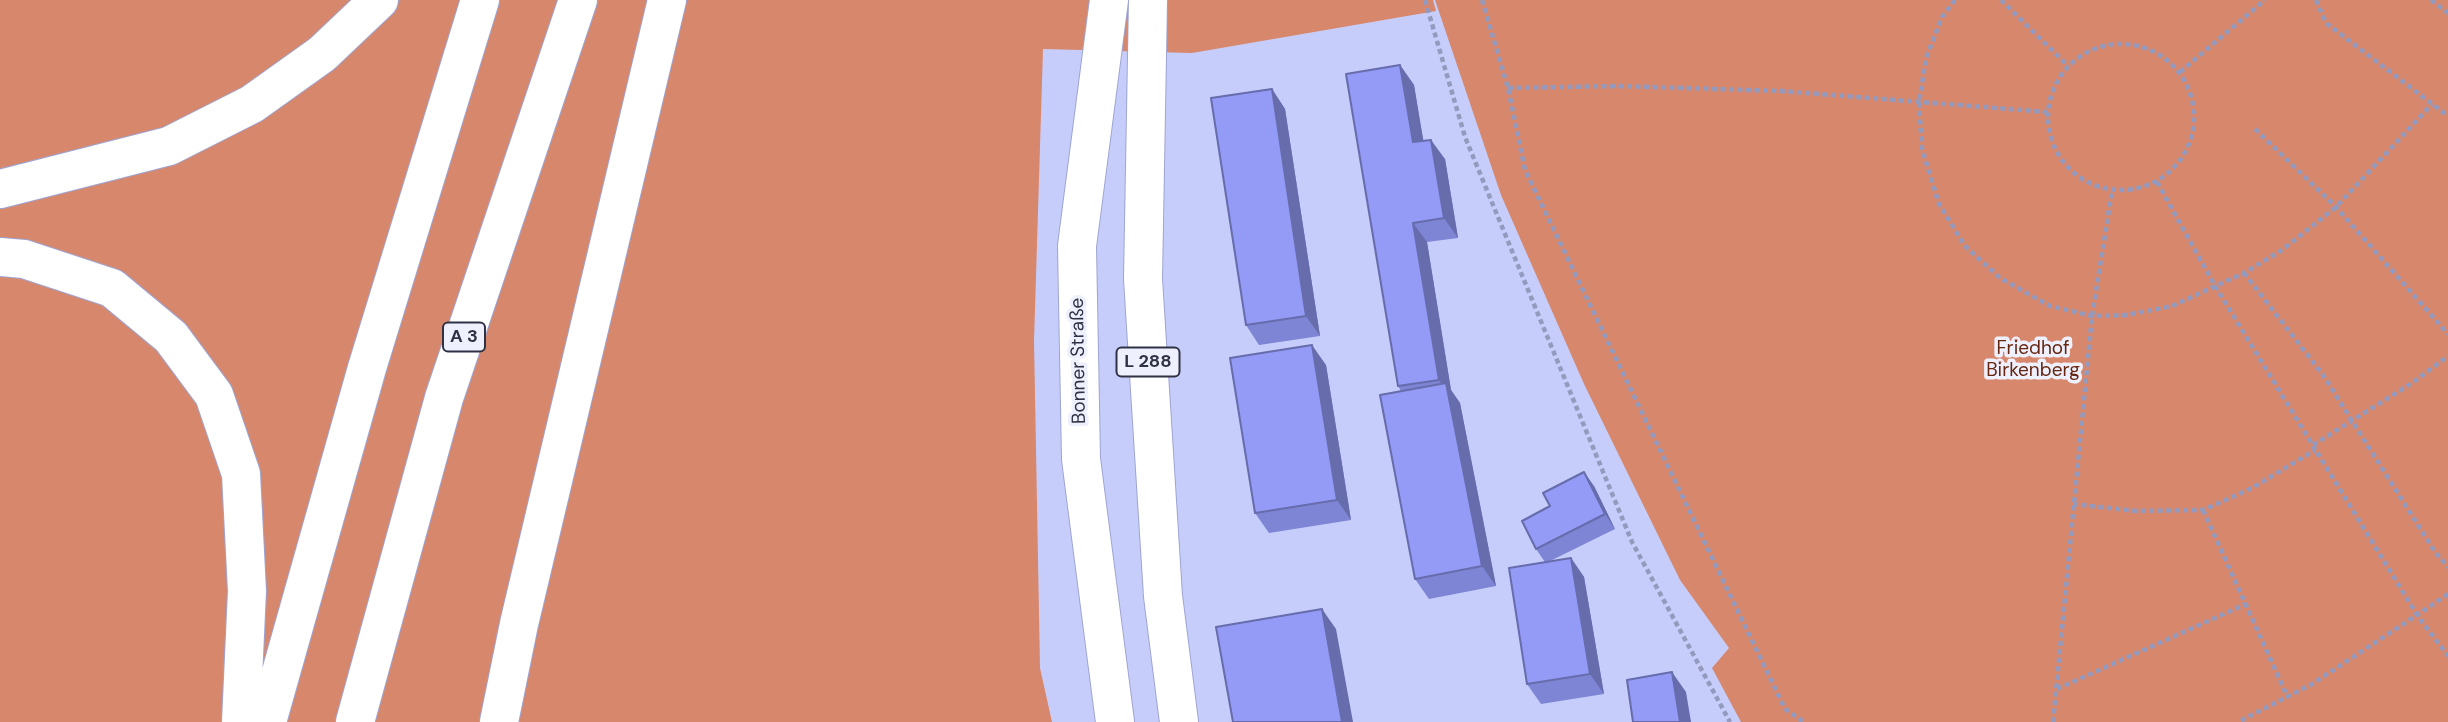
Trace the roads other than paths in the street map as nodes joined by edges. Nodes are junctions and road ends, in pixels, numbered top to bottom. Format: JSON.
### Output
{"nodes":[{"id":1,"x":379,"y":0,"type":"edge"},
{"id":2,"x":480,"y":0,"type":"edge"},
{"id":3,"x":578,"y":0,"type":"edge"},
{"id":4,"x":667,"y":0,"type":"edge"},
{"id":5,"x":1108,"y":0,"type":"edge"},
{"id":6,"x":1148,"y":0,"type":"edge"},
{"id":7,"x":0,"y":189,"type":"edge"},
{"id":8,"x":0,"y":257,"type":"edge"},
{"id":9,"x":241,"y":722,"type":"edge"},
{"id":10,"x":267,"y":722,"type":"edge"},
{"id":11,"x":355,"y":722,"type":"edge"},
{"id":12,"x":499,"y":722,"type":"edge"},
{"id":13,"x":1115,"y":722,"type":"edge"},
{"id":14,"x":1180,"y":722,"type":"edge"}],
"edges":[{"from":1,"to":7,"type":"main road"},
{"from":2,"to":10,"type":"main road"},
{"from":3,"to":11,"type":"main road","number":"A 3"},
{"from":4,"to":12,"type":"main road"},
{"from":5,"to":13,"type":"main road","name":"Bonner Straße"},
{"from":6,"to":14,"type":"main road","number":"L 288"},
{"from":8,"to":9,"type":"main road"}]}
